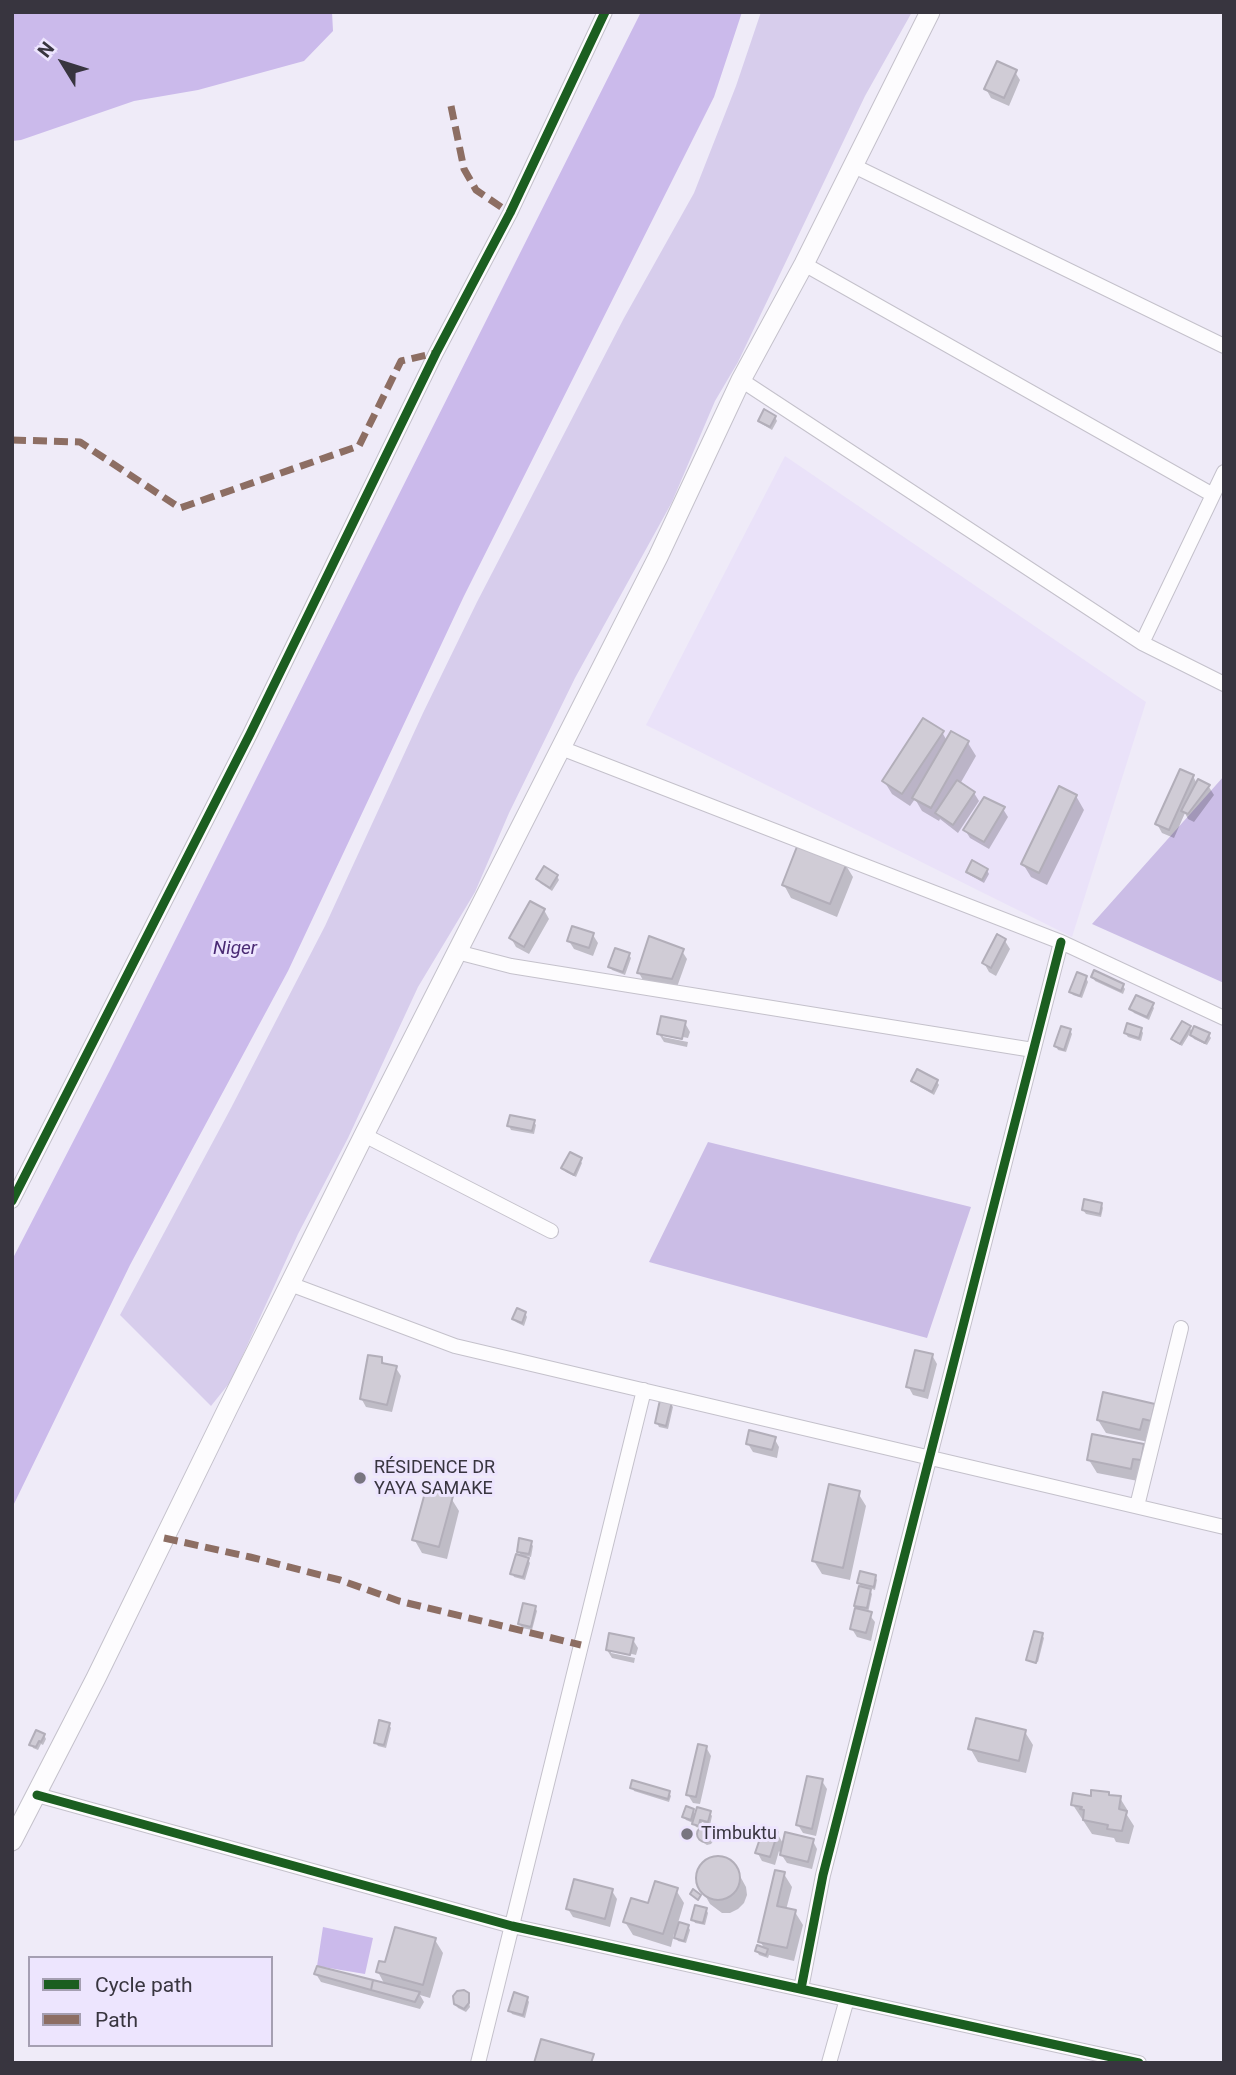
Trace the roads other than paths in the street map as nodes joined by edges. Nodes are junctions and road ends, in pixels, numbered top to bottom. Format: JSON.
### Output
{"nodes":[{"id":1,"x":605,"y":12,"type":"edge"},
{"id":2,"x":930,"y":12,"type":"edge"},
{"id":3,"x":854,"y":166,"type":"junction"},
{"id":4,"x":804,"y":264,"type":"junction"},
{"id":5,"x":1224,"y":346,"type":"edge"},
{"id":6,"x":741,"y":380,"type":"junction"},
{"id":7,"x":1224,"y":472,"type":"edge"},
{"id":8,"x":1213,"y":495,"type":"junction"},
{"id":9,"x":1142,"y":643,"type":"junction"},
{"id":10,"x":1224,"y":684,"type":"edge"},
{"id":11,"x":561,"y":748,"type":"junction"},
{"id":12,"x":1061,"y":942,"type":"junction"},
{"id":13,"x":457,"y":952,"type":"junction"},
{"id":14,"x":1224,"y":1018,"type":"edge"},
{"id":15,"x":1033,"y":1050,"type":"junction"},
{"id":16,"x":364,"y":1135,"type":"junction"},
{"id":17,"x":12,"y":1200,"type":"edge"},
{"id":18,"x":551,"y":1231,"type":"dead end"},
{"id":19,"x":290,"y":1284,"type":"junction"},
{"id":20,"x":1181,"y":1328,"type":"dead end"},
{"id":21,"x":644,"y":1390,"type":"junction"},
{"id":22,"x":929,"y":1458,"type":"junction"},
{"id":23,"x":1137,"y":1506,"type":"junction"},
{"id":24,"x":1224,"y":1527,"type":"edge"},
{"id":25,"x":37,"y":1795,"type":"junction"},
{"id":26,"x":12,"y":1841,"type":"edge"},
{"id":27,"x":512,"y":1926,"type":"junction"},
{"id":28,"x":801,"y":1989,"type":"junction"},
{"id":29,"x":847,"y":1998,"type":"junction"},
{"id":30,"x":478,"y":2063,"type":"edge"},
{"id":31,"x":829,"y":2063,"type":"edge"},
{"id":32,"x":1139,"y":2063,"type":"edge"}],
"edges":[{"from":1,"to":17,"type":"street"},
{"from":2,"to":3,"type":"main road"},
{"from":3,"to":4,"type":"main road"},
{"from":3,"to":5,"type":"street"},
{"from":4,"to":6,"type":"main road"},
{"from":4,"to":8,"type":"street"},
{"from":6,"to":9,"type":"street"},
{"from":6,"to":11,"type":"main road"},
{"from":7,"to":8,"type":"street"},
{"from":8,"to":9,"type":"street"},
{"from":9,"to":10,"type":"street"},
{"from":11,"to":12,"type":"street"},
{"from":11,"to":13,"type":"main road"},
{"from":12,"to":14,"type":"street"},
{"from":12,"to":15,"type":"street"},
{"from":13,"to":15,"type":"street"},
{"from":13,"to":16,"type":"main road"},
{"from":15,"to":22,"type":"street"},
{"from":16,"to":18,"type":"street"},
{"from":16,"to":19,"type":"main road"},
{"from":19,"to":21,"type":"street"},
{"from":19,"to":25,"type":"main road"},
{"from":20,"to":23,"type":"street"},
{"from":21,"to":22,"type":"street"},
{"from":21,"to":27,"type":"street"},
{"from":22,"to":23,"type":"street"},
{"from":22,"to":28,"type":"street"},
{"from":23,"to":24,"type":"street"},
{"from":25,"to":26,"type":"main road"},
{"from":25,"to":27,"type":"street"},
{"from":27,"to":28,"type":"street"},
{"from":27,"to":30,"type":"street"},
{"from":28,"to":29,"type":"street"},
{"from":29,"to":31,"type":"street"},
{"from":29,"to":32,"type":"street"}]}
